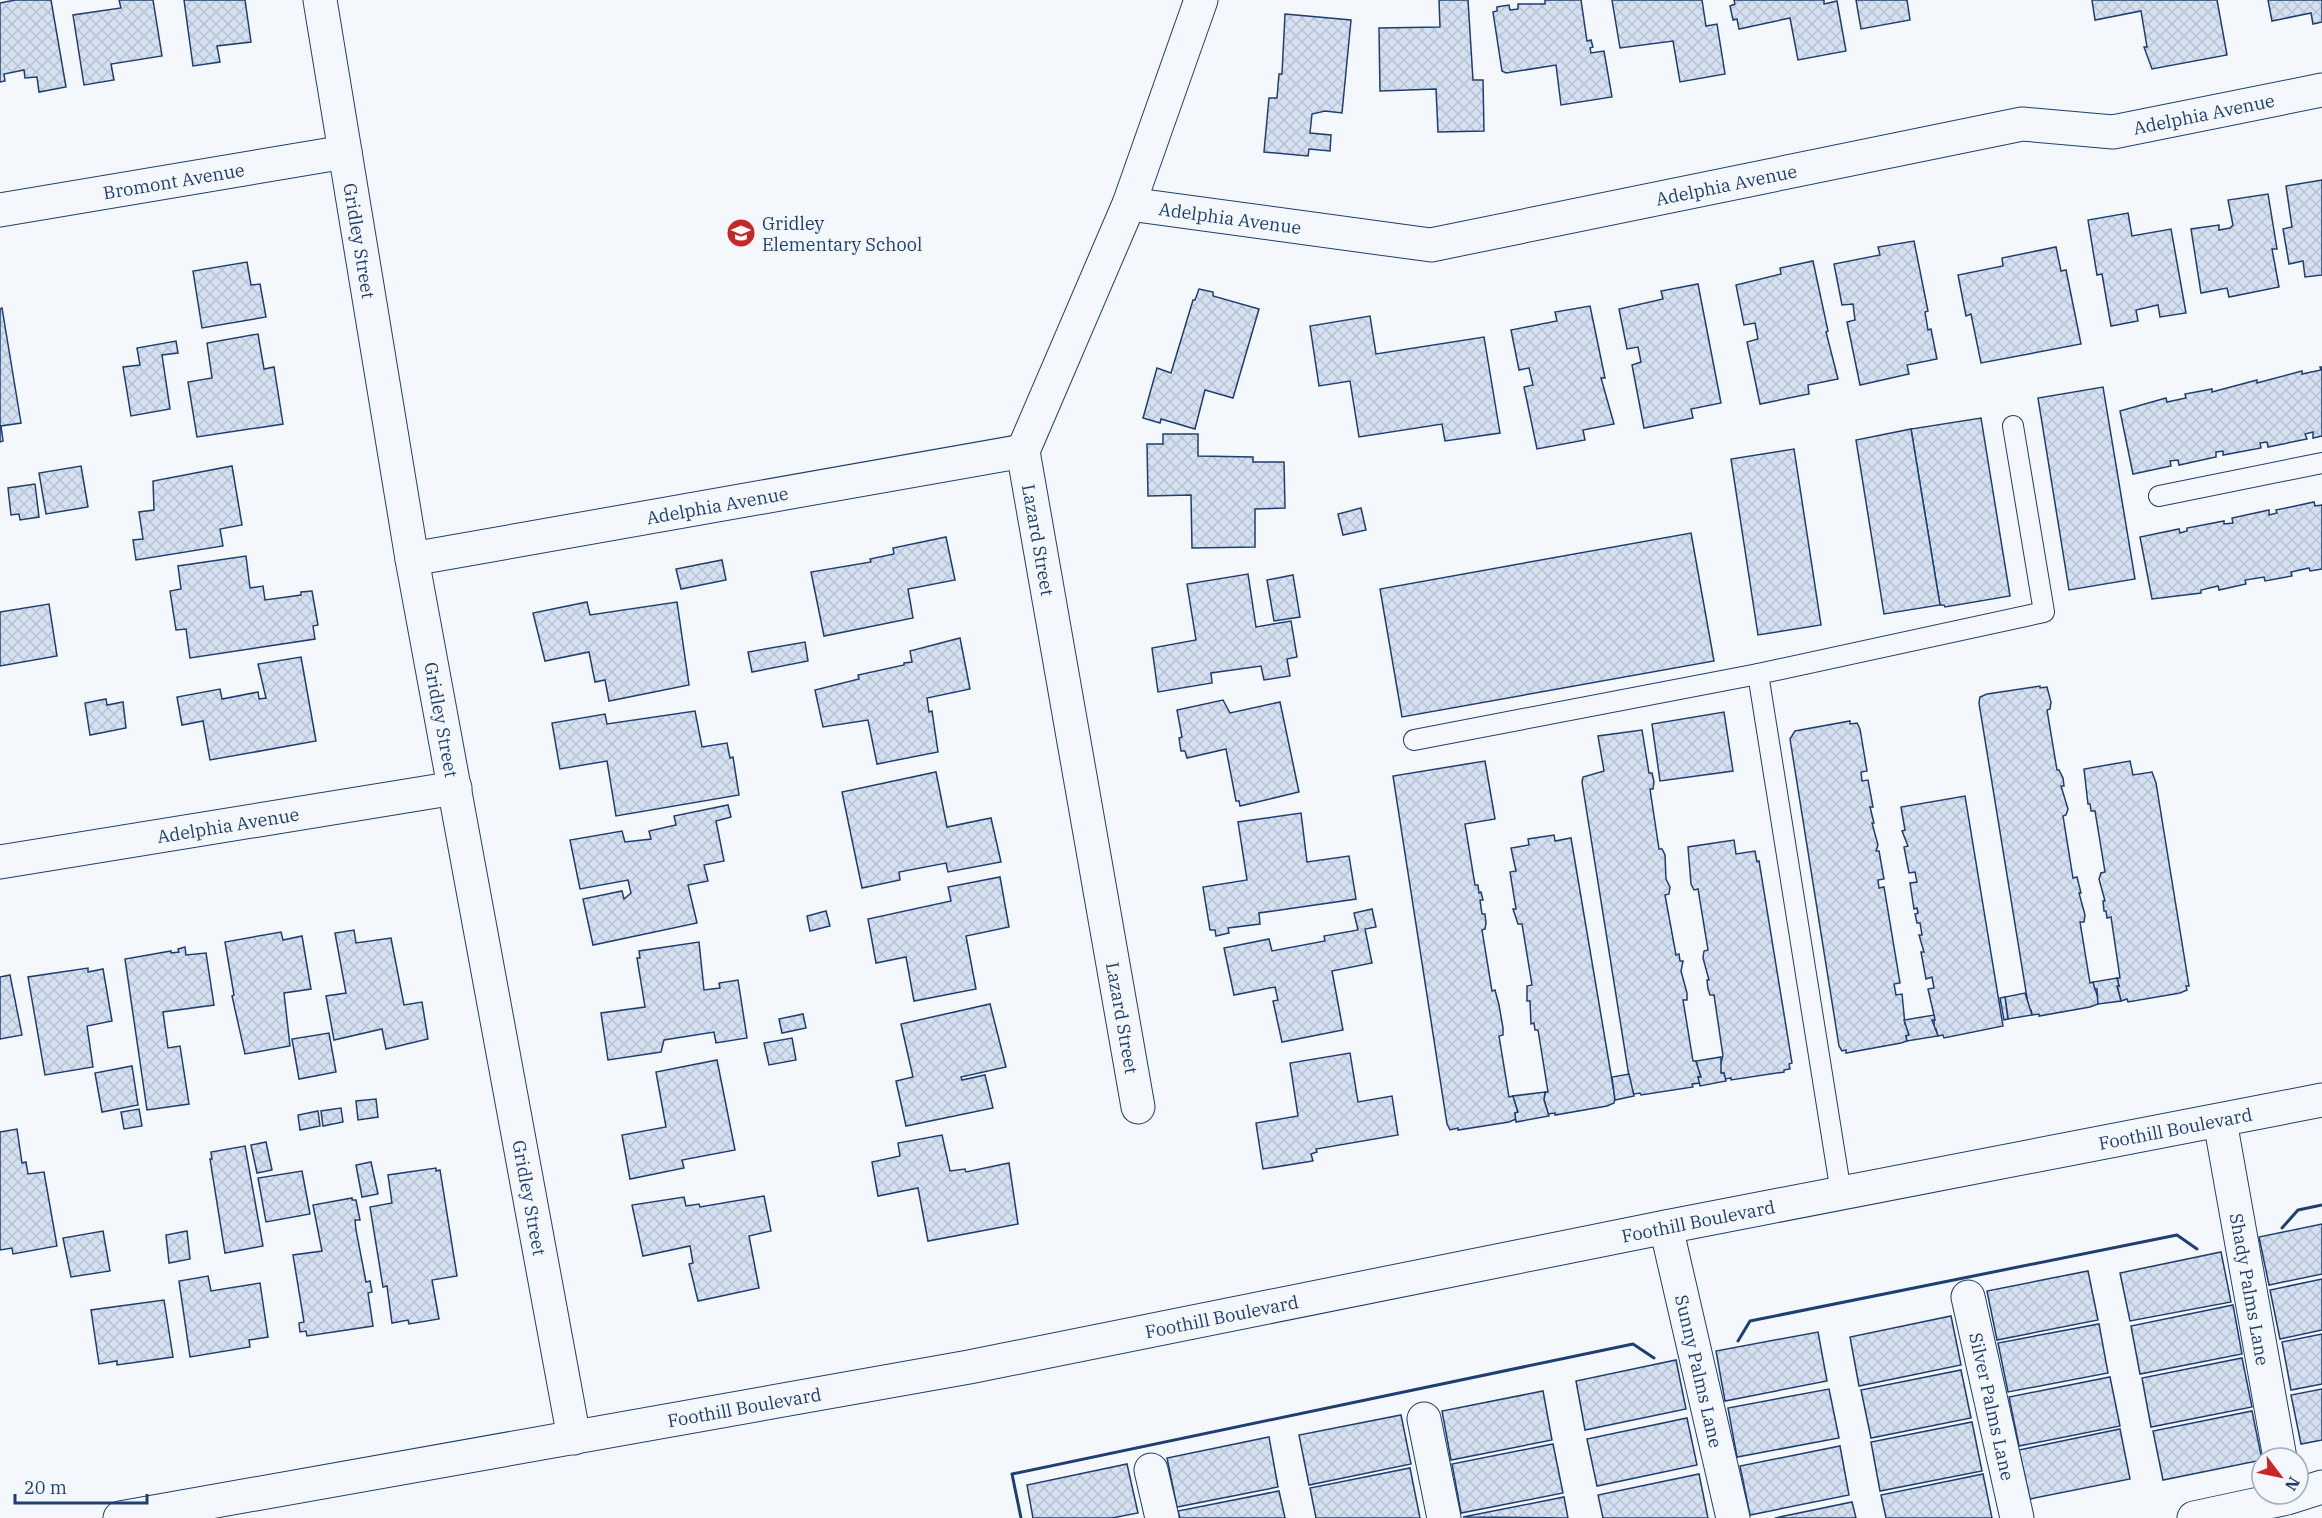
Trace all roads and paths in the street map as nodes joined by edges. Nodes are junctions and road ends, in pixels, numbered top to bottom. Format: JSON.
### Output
{"nodes":[{"id":1,"x":320,"y":0,"type":"edge"},
{"id":2,"x":1201,"y":0,"type":"edge"},
{"id":3,"x":2322,"y":90,"type":"edge"},
{"id":4,"x":345,"y":152,"type":"junction"},
{"id":5,"x":1129,"y":204,"type":"junction"},
{"id":6,"x":0,"y":210,"type":"edge"},
{"id":7,"x":2013,"y":426,"type":"dead end"},
{"id":8,"x":1023,"y":451,"type":"junction"},
{"id":9,"x":2322,"y":463,"type":"edge"},
{"id":10,"x":2159,"y":496,"type":"dead end"},
{"id":11,"x":412,"y":559,"type":"junction"},
{"id":12,"x":1758,"y":674,"type":"junction"},
{"id":13,"x":1414,"y":740,"type":"dead end"},
{"id":14,"x":455,"y":788,"type":"junction"},
{"id":15,"x":0,"y":862,"type":"edge"},
{"id":16,"x":2322,"y":1100,"type":"edge"},
{"id":17,"x":1138,"y":1107,"type":"dead end"},
{"id":18,"x":2220,"y":1120,"type":"junction"},
{"id":19,"x":1841,"y":1193,"type":"junction"},
{"id":20,"x":1666,"y":1227,"type":"junction"},
{"id":21,"x":1968,"y":1297,"type":"dead end"},
{"id":22,"x":1424,"y":1419,"type":"dead end"},
{"id":23,"x":574,"y":1438,"type":"junction"},
{"id":24,"x":2278,"y":1446,"type":"edge"},
{"id":25,"x":1151,"y":1470,"type":"dead end"},
{"id":26,"x":2250,"y":1505,"type":"edge"},
{"id":27,"x":120,"y":1518,"type":"edge"},
{"id":28,"x":1162,"y":1518,"type":"edge"},
{"id":29,"x":1444,"y":1518,"type":"edge"},
{"id":30,"x":1733,"y":1518,"type":"edge"},
{"id":31,"x":2017,"y":1518,"type":"edge"},
{"id":32,"x":2194,"y":1518,"type":"edge"}],
"edges":[{"from":1,"to":4,"type":"street","name":"Gridley Street"},
{"from":2,"to":5,"type":"street"},
{"from":3,"to":5,"type":"street","name":"Adelphia Avenue"},
{"from":4,"to":6,"type":"street","name":"Bromont Avenue"},
{"from":4,"to":11,"type":"street","name":"Gridley Street"},
{"from":5,"to":8,"type":"street"},
{"from":7,"to":12,"type":"lane"},
{"from":8,"to":11,"type":"street","name":"Adelphia Avenue"},
{"from":8,"to":17,"type":"street","name":"Lazard Street"},
{"from":9,"to":10,"type":"lane"},
{"from":11,"to":14,"type":"street","name":"Gridley Street"},
{"from":12,"to":13,"type":"lane"},
{"from":12,"to":19,"type":"lane"},
{"from":14,"to":15,"type":"street","name":"Adelphia Avenue"},
{"from":14,"to":23,"type":"street","name":"Gridley Street"},
{"from":16,"to":18,"type":"street","name":"Foothill Boulevard"},
{"from":18,"to":19,"type":"street","name":"Foothill Boulevard"},
{"from":18,"to":24,"type":"street","name":"Shady Palms Lane"},
{"from":19,"to":20,"type":"street","name":"Foothill Boulevard"},
{"from":20,"to":23,"type":"street","name":"Foothill Boulevard"},
{"from":20,"to":30,"type":"street","name":"Sunny Palms Lane"},
{"from":21,"to":31,"type":"street","name":"Silver Palms Lane"},
{"from":22,"to":29,"type":"street"},
{"from":23,"to":27,"type":"street","name":"Foothill Boulevard"},
{"from":25,"to":28,"type":"street"},
{"from":26,"to":32,"type":"street"}]}
